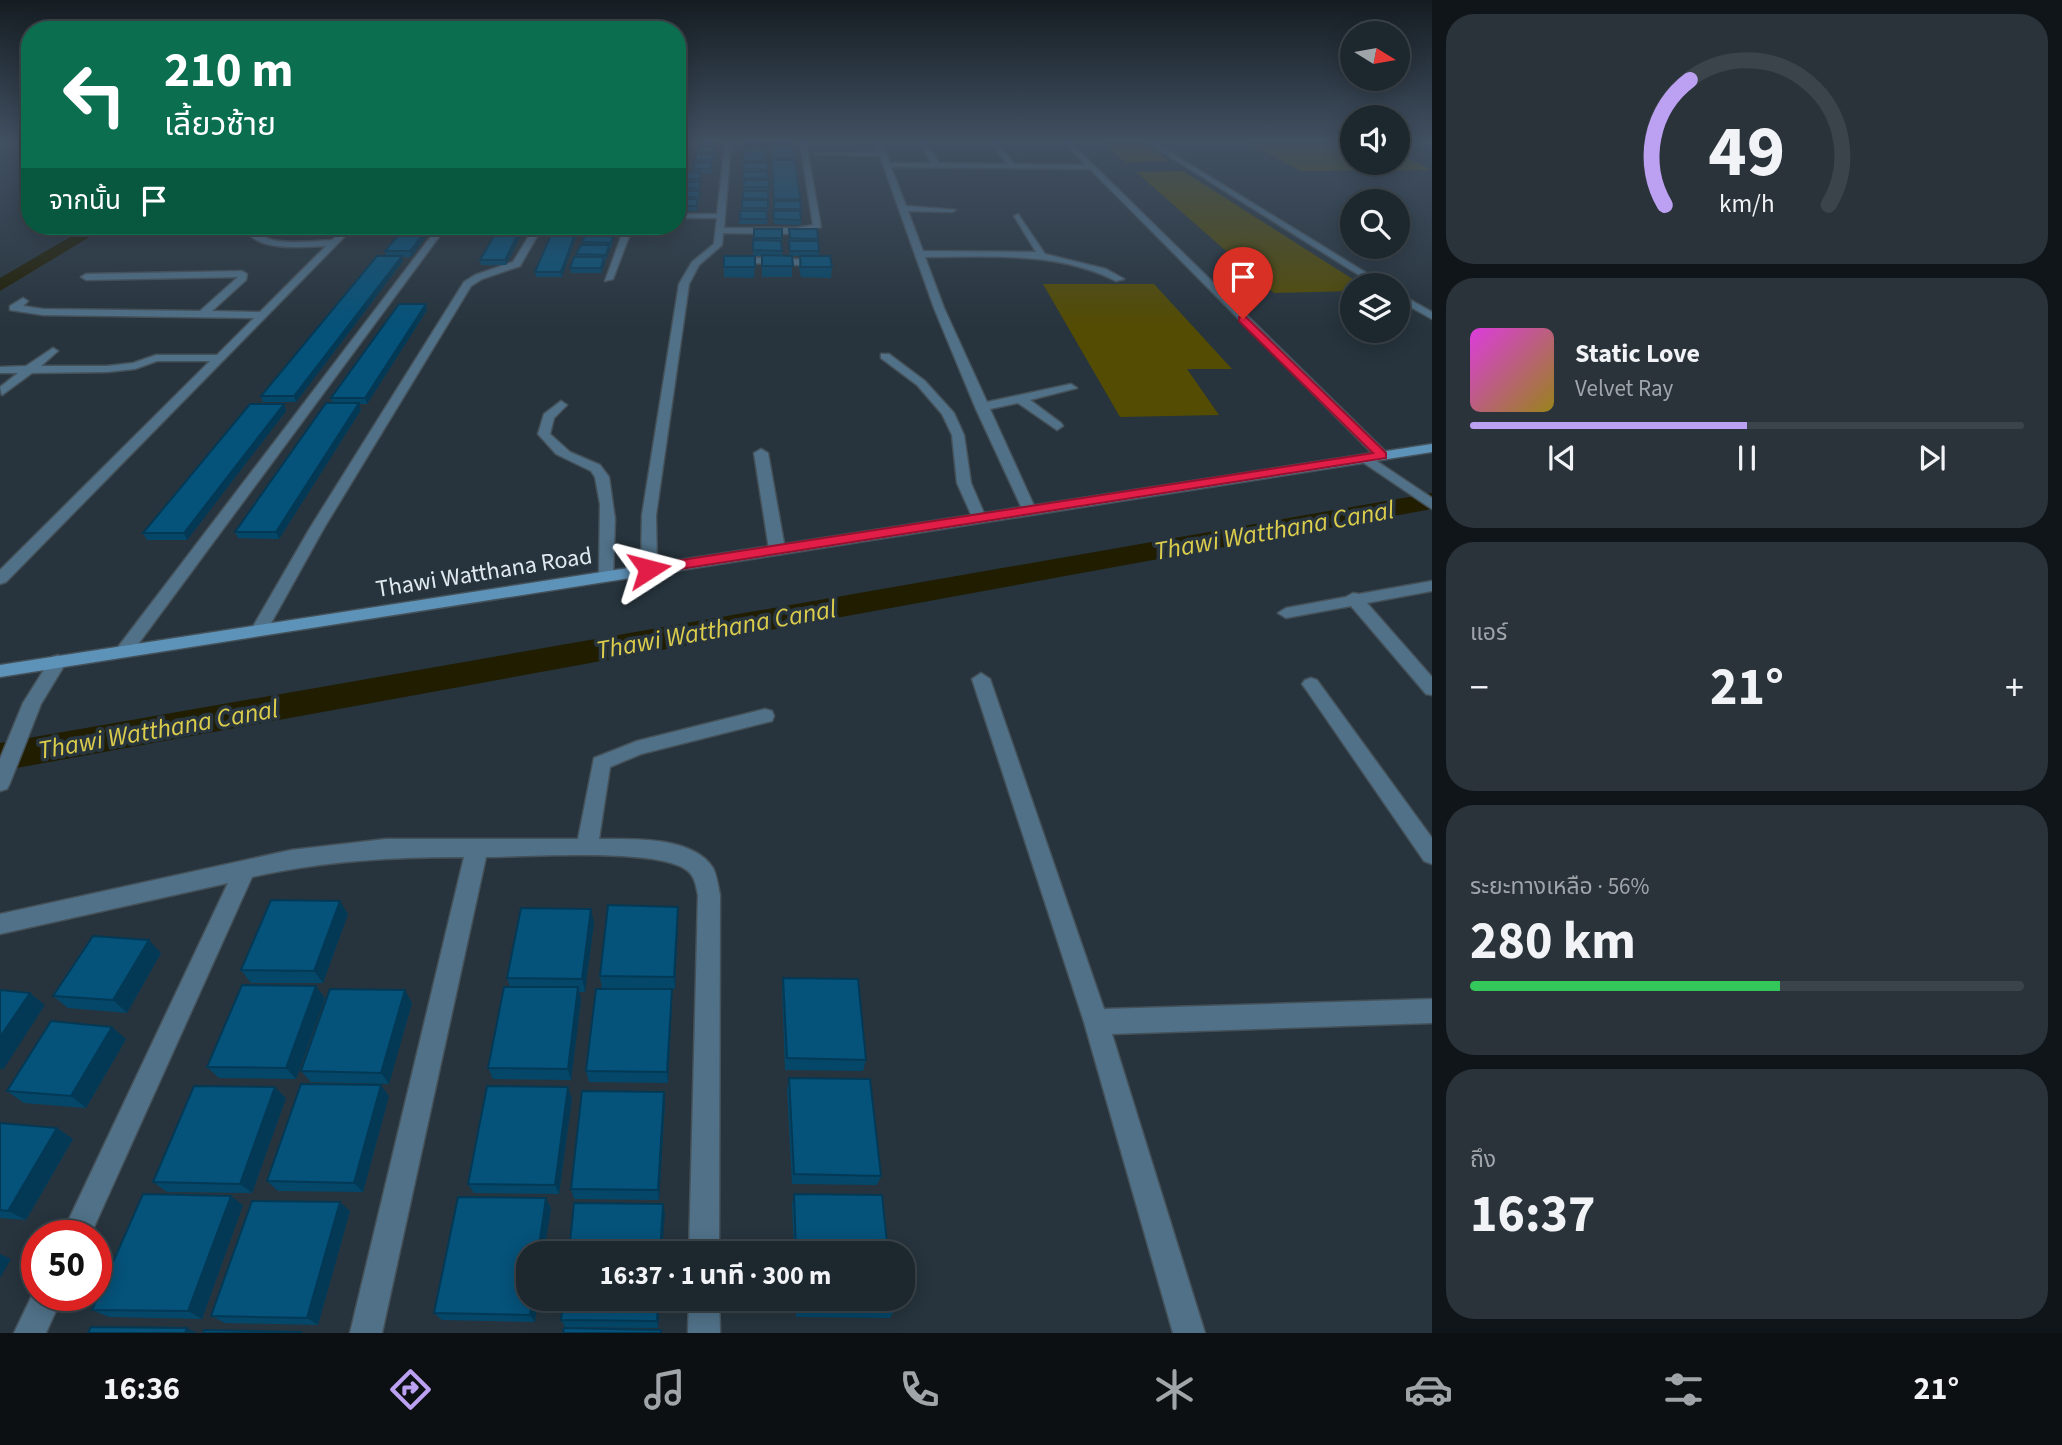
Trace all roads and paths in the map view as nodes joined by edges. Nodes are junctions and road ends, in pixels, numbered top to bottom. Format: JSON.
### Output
{"nodes":[{"id":1,"x":724,"y":205,"type":"edge"},
{"id":2,"x":813,"y":205,"type":"edge"},
{"id":3,"x":1128,"y":205,"type":"edge"},
{"id":4,"x":1252,"y":205,"type":"edge"},
{"id":5,"x":904,"y":208,"type":"joint"},
{"id":6,"x":952,"y":210,"type":"dead end"},
{"id":7,"x":686,"y":216,"type":"edge"},
{"id":8,"x":723,"y":216,"type":"junction"},
{"id":9,"x":1018,"y":216,"type":"dead end"},
{"id":10,"x":722,"y":229,"type":"junction"},
{"id":11,"x":253,"y":235,"type":"edge"},
{"id":12,"x":341,"y":235,"type":"edge"},
{"id":13,"x":436,"y":235,"type":"edge"},
{"id":14,"x":534,"y":235,"type":"edge"},
{"id":15,"x":625,"y":235,"type":"edge"},
{"id":16,"x":333,"y":243,"type":"junction"},
{"id":17,"x":918,"y":254,"type":"junction"},
{"id":18,"x":1038,"y":254,"type":"junction"},
{"id":19,"x":700,"y":258,"type":"junction"},
{"id":20,"x":826,"y":263,"type":"edge"},
{"id":21,"x":1362,"y":273,"type":"edge"},
{"id":22,"x":86,"y":276,"type":"dead end"},
{"id":23,"x":608,"y":279,"type":"dead end"},
{"id":24,"x":1119,"y":279,"type":"dead end"},
{"id":25,"x":23,"y":301,"type":"dead end"},
{"id":26,"x":1410,"y":303,"type":"edge"},
{"id":27,"x":204,"y":313,"type":"junction"},
{"id":28,"x":262,"y":315,"type":"junction"},
{"id":29,"x":1432,"y":316,"type":"edge"},
{"id":30,"x":53,"y":351,"type":"dead end"},
{"id":31,"x":885,"y":356,"type":"dead end"},
{"id":32,"x":221,"y":358,"type":"junction"},
{"id":33,"x":32,"y":369,"type":"junction"},
{"id":34,"x":0,"y":370,"type":"edge"},
{"id":35,"x":1071,"y":388,"type":"dead end"},
{"id":36,"x":2,"y":391,"type":"edge"},
{"id":37,"x":1020,"y":399,"type":"junction"},
{"id":38,"x":561,"y":405,"type":"dead end"},
{"id":39,"x":981,"y":407,"type":"junction"},
{"id":40,"x":1057,"y":426,"type":"dead end"},
{"id":41,"x":1432,"y":448,"type":"edge"},
{"id":42,"x":761,"y":453,"type":"dead end"},
{"id":43,"x":1374,"y":457,"type":"junction"},
{"id":44,"x":1432,"y":505,"type":"edge"},
{"id":45,"x":1029,"y":510,"type":"junction"},
{"id":46,"x":979,"y":518,"type":"junction"},
{"id":47,"x":778,"y":549,"type":"junction"},
{"id":48,"x":649,"y":569,"type":"junction"},
{"id":49,"x":607,"y":575,"type":"junction"},
{"id":50,"x":0,"y":579,"type":"edge"},
{"id":51,"x":1432,"y":586,"type":"edge"},
{"id":52,"x":1353,"y":598,"type":"junction"},
{"id":53,"x":1286,"y":613,"type":"dead end"},
{"id":54,"x":259,"y":630,"type":"junction"},
{"id":55,"x":124,"y":651,"type":"junction"},
{"id":56,"x":58,"y":662,"type":"junction"},
{"id":57,"x":0,"y":671,"type":"edge"},
{"id":58,"x":981,"y":679,"type":"dead end"},
{"id":59,"x":1311,"y":684,"type":"dead end"},
{"id":60,"x":1432,"y":689,"type":"edge"},
{"id":61,"x":765,"y":716,"type":"dead end"},
{"id":62,"x":0,"y":783,"type":"edge"},
{"id":63,"x":587,"y":848,"type":"junction"},
{"id":64,"x":477,"y":849,"type":"junction"},
{"id":65,"x":1432,"y":855,"type":"edge"},
{"id":66,"x":245,"y":869,"type":"junction"},
{"id":67,"x":0,"y":924,"type":"edge"},
{"id":68,"x":1432,"y":1011,"type":"edge"},
{"id":69,"x":1096,"y":1022,"type":"junction"},
{"id":70,"x":82,"y":1220,"type":"edge"},
{"id":71,"x":704,"y":1241,"type":"edge"},
{"id":72,"x":40,"y":1311,"type":"edge"},
{"id":73,"x":704,"y":1311,"type":"edge"},
{"id":74,"x":30,"y":1333,"type":"edge"},
{"id":75,"x":366,"y":1333,"type":"edge"},
{"id":76,"x":704,"y":1333,"type":"edge"},
{"id":77,"x":1189,"y":1333,"type":"edge"}],
"edges":[{"from":1,"to":8,"type":"street"},
{"from":2,"to":10,"type":"street"},
{"from":3,"to":43,"type":"street"},
{"from":4,"to":21,"type":"street"},
{"from":5,"to":6,"type":"street"},
{"from":5,"to":17,"type":"street"},
{"from":7,"to":8,"type":"street"},
{"from":8,"to":10,"type":"street"},
{"from":9,"to":18,"type":"street"},
{"from":10,"to":19,"type":"street"},
{"from":11,"to":16,"type":"street"},
{"from":12,"to":16,"type":"street"},
{"from":13,"to":55,"type":"street"},
{"from":14,"to":54,"type":"street"},
{"from":15,"to":23,"type":"street"},
{"from":16,"to":28,"type":"street"},
{"from":17,"to":18,"type":"street"},
{"from":17,"to":39,"type":"street"},
{"from":18,"to":24,"type":"street"},
{"from":19,"to":20,"type":"street"},
{"from":19,"to":48,"type":"street"},
{"from":22,"to":27,"type":"street"},
{"from":25,"to":27,"type":"street"},
{"from":26,"to":29,"type":"street"},
{"from":27,"to":28,"type":"street"},
{"from":28,"to":32,"type":"street"},
{"from":30,"to":33,"type":"street"},
{"from":31,"to":46,"type":"street"},
{"from":32,"to":33,"type":"street"},
{"from":32,"to":50,"type":"street"},
{"from":33,"to":34,"type":"street"},
{"from":33,"to":36,"type":"street"},
{"from":35,"to":37,"type":"street"},
{"from":37,"to":39,"type":"street"},
{"from":37,"to":40,"type":"street"},
{"from":38,"to":49,"type":"street"},
{"from":39,"to":45,"type":"street"},
{"from":41,"to":43,"type":"main road","name":"Thawi Watthana Road"},
{"from":42,"to":47,"type":"street"},
{"from":43,"to":44,"type":"street"},
{"from":43,"to":45,"type":"main road","name":"Thawi Watthana Road"},
{"from":45,"to":46,"type":"main road","name":"Thawi Watthana Road"},
{"from":46,"to":47,"type":"main road","name":"Thawi Watthana Road"},
{"from":47,"to":48,"type":"main road","name":"Thawi Watthana Road"},
{"from":48,"to":49,"type":"main road","name":"Thawi Watthana Road"},
{"from":49,"to":54,"type":"main road","name":"Thawi Watthana Road"},
{"from":51,"to":52,"type":"street"},
{"from":52,"to":53,"type":"street"},
{"from":52,"to":60,"type":"street"},
{"from":54,"to":55,"type":"main road","name":"Thawi Watthana Road"},
{"from":55,"to":56,"type":"main road","name":"Thawi Watthana Road"},
{"from":56,"to":57,"type":"main road","name":"Thawi Watthana Road"},
{"from":56,"to":62,"type":"street"},
{"from":58,"to":69,"type":"street"},
{"from":59,"to":65,"type":"street"},
{"from":61,"to":63,"type":"street"},
{"from":63,"to":64,"type":"street"},
{"from":63,"to":71,"type":"street"},
{"from":64,"to":66,"type":"street"},
{"from":64,"to":75,"type":"street"},
{"from":66,"to":67,"type":"street"},
{"from":66,"to":70,"type":"street"},
{"from":68,"to":69,"type":"street"},
{"from":69,"to":77,"type":"street"},
{"from":72,"to":74,"type":"street"},
{"from":73,"to":76,"type":"street"}]}
